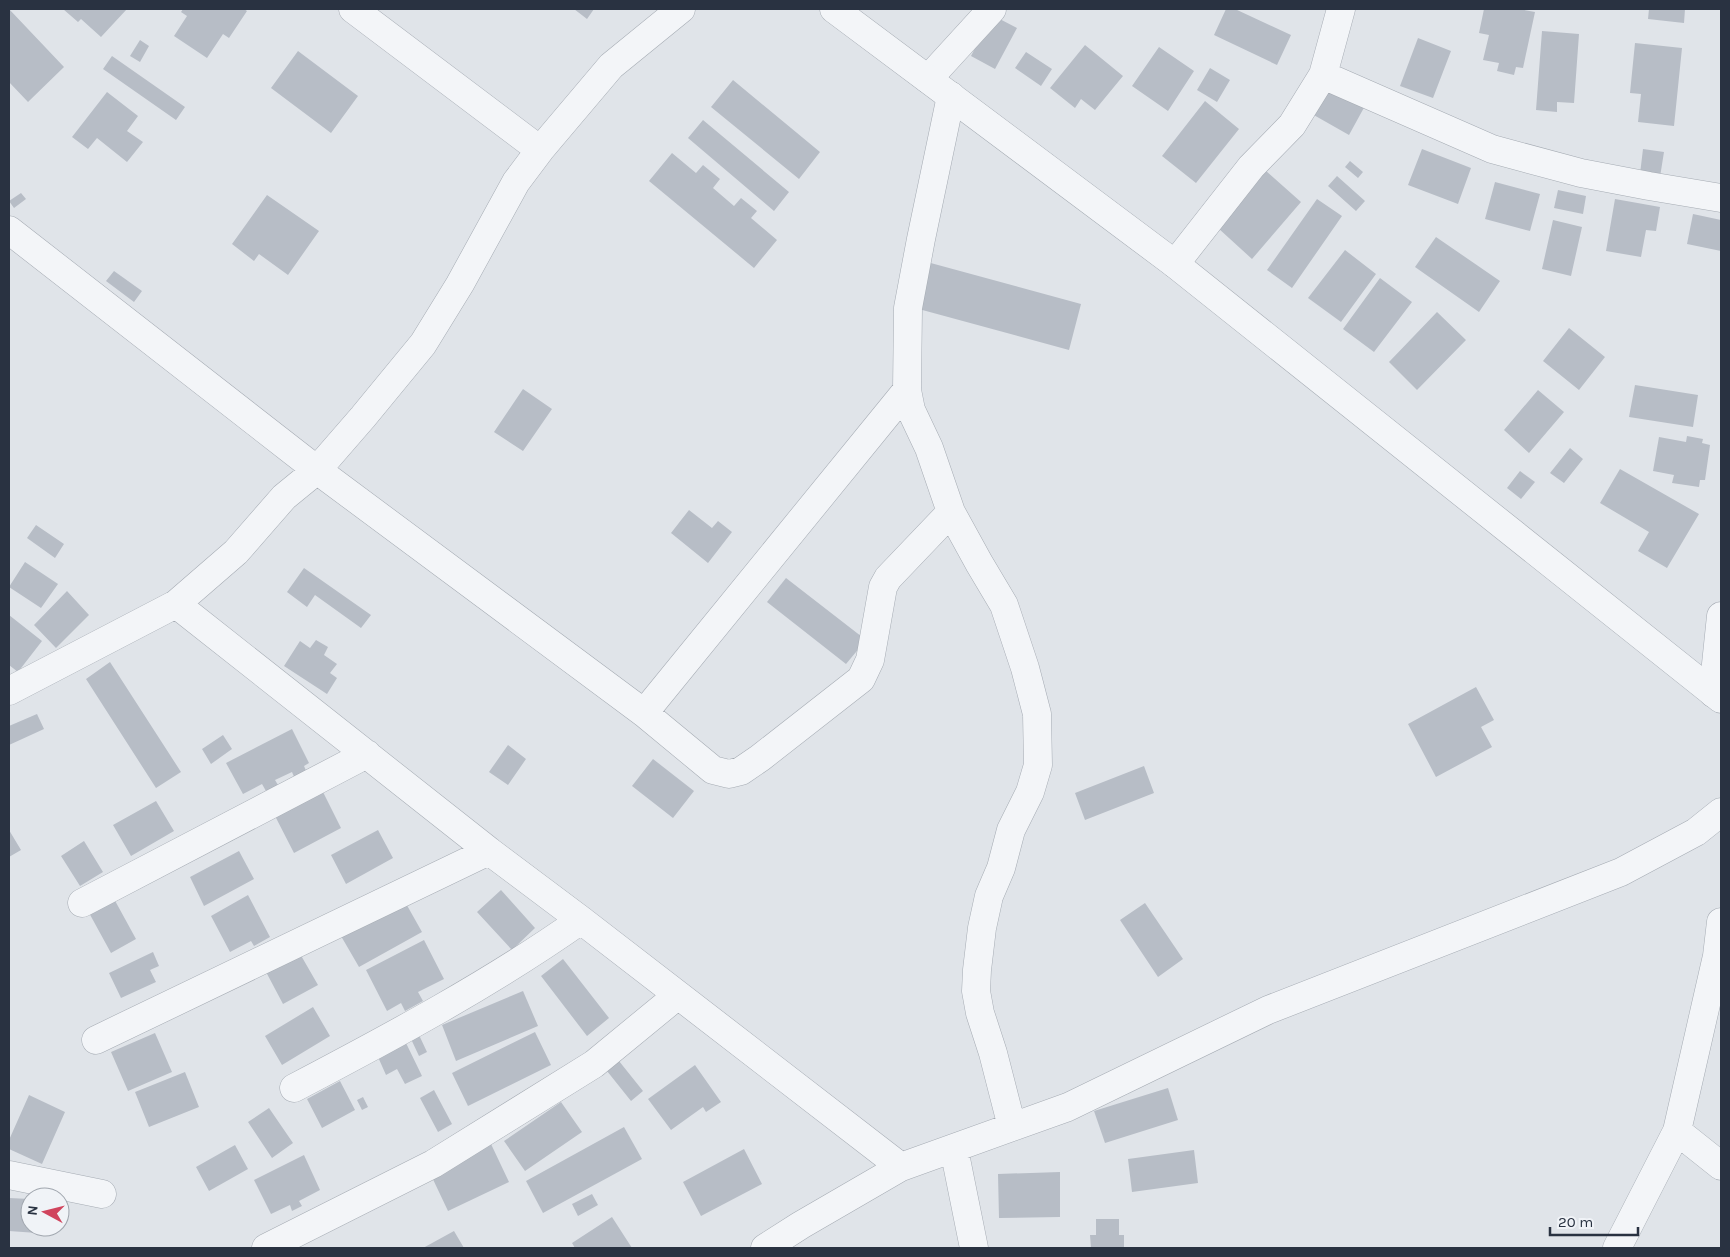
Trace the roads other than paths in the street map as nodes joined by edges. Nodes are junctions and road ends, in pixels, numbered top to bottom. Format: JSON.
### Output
{"nodes":[{"id":1,"x":353,"y":9,"type":"edge"},
{"id":2,"x":681,"y":9,"type":"edge"},
{"id":3,"x":834,"y":9,"type":"edge"},
{"id":4,"x":992,"y":9,"type":"edge"},
{"id":5,"x":1341,"y":9,"type":"edge"},
{"id":6,"x":1323,"y":74,"type":"junction"},
{"id":7,"x":928,"y":79,"type":"junction"},
{"id":8,"x":951,"y":96,"type":"junction"},
{"id":9,"x":540,"y":150,"type":"junction"},
{"id":10,"x":1721,"y":198,"type":"edge"},
{"id":11,"x":9,"y":230,"type":"edge"},
{"id":12,"x":1175,"y":264,"type":"junction"},
{"id":13,"x":907,"y":390,"type":"junction"},
{"id":14,"x":316,"y":470,"type":"junction"},
{"id":15,"x":951,"y":512,"type":"junction"},
{"id":16,"x":176,"y":604,"type":"junction"},
{"id":17,"x":1721,"y":616,"type":"edge"},
{"id":18,"x":9,"y":691,"type":"edge"},
{"id":19,"x":1717,"y":696,"type":"edge"},
{"id":20,"x":644,"y":713,"type":"junction"},
{"id":21,"x":367,"y":754,"type":"junction"},
{"id":22,"x":1721,"y":812,"type":"edge"},
{"id":23,"x":489,"y":851,"type":"junction"},
{"id":24,"x":82,"y":903,"type":"dead end"},
{"id":25,"x":581,"y":920,"type":"junction"},
{"id":26,"x":1721,"y":922,"type":"edge"},
{"id":27,"x":678,"y":995,"type":"junction"},
{"id":28,"x":96,"y":1040,"type":"dead end"},
{"id":29,"x":294,"y":1088,"type":"dead end"},
{"id":30,"x":1012,"y":1127,"type":"junction"},
{"id":31,"x":1677,"y":1131,"type":"junction"},
{"id":32,"x":954,"y":1149,"type":"junction"},
{"id":33,"x":1721,"y":1166,"type":"edge"},
{"id":34,"x":901,"y":1167,"type":"junction"},
{"id":35,"x":9,"y":1175,"type":"edge"},
{"id":36,"x":102,"y":1194,"type":"dead end"},
{"id":37,"x":266,"y":1248,"type":"edge"},
{"id":38,"x":765,"y":1248,"type":"edge"},
{"id":39,"x":974,"y":1248,"type":"edge"},
{"id":40,"x":1617,"y":1248,"type":"edge"}],
"edges":[{"from":1,"to":9,"type":"street"},
{"from":2,"to":9,"type":"street"},
{"from":3,"to":7,"type":"street"},
{"from":4,"to":7,"type":"street"},
{"from":5,"to":6,"type":"street"},
{"from":6,"to":10,"type":"street"},
{"from":6,"to":12,"type":"street"},
{"from":7,"to":8,"type":"street"},
{"from":8,"to":12,"type":"street"},
{"from":8,"to":13,"type":"street"},
{"from":9,"to":14,"type":"street"},
{"from":11,"to":14,"type":"street"},
{"from":12,"to":19,"type":"street"},
{"from":13,"to":15,"type":"street"},
{"from":13,"to":20,"type":"street"},
{"from":14,"to":16,"type":"street"},
{"from":14,"to":20,"type":"street"},
{"from":15,"to":20,"type":"street"},
{"from":15,"to":30,"type":"street"},
{"from":16,"to":18,"type":"street"},
{"from":16,"to":21,"type":"street"},
{"from":17,"to":19,"type":"street"},
{"from":21,"to":23,"type":"street"},
{"from":21,"to":24,"type":"street"},
{"from":22,"to":30,"type":"street"},
{"from":23,"to":25,"type":"street"},
{"from":23,"to":28,"type":"street"},
{"from":25,"to":27,"type":"street"},
{"from":25,"to":29,"type":"street"},
{"from":26,"to":31,"type":"street"},
{"from":27,"to":34,"type":"street"},
{"from":27,"to":37,"type":"street"},
{"from":30,"to":32,"type":"street"},
{"from":31,"to":33,"type":"street"},
{"from":31,"to":40,"type":"street"},
{"from":32,"to":34,"type":"street"},
{"from":32,"to":39,"type":"street"},
{"from":34,"to":38,"type":"street"},
{"from":35,"to":36,"type":"street"}]}
